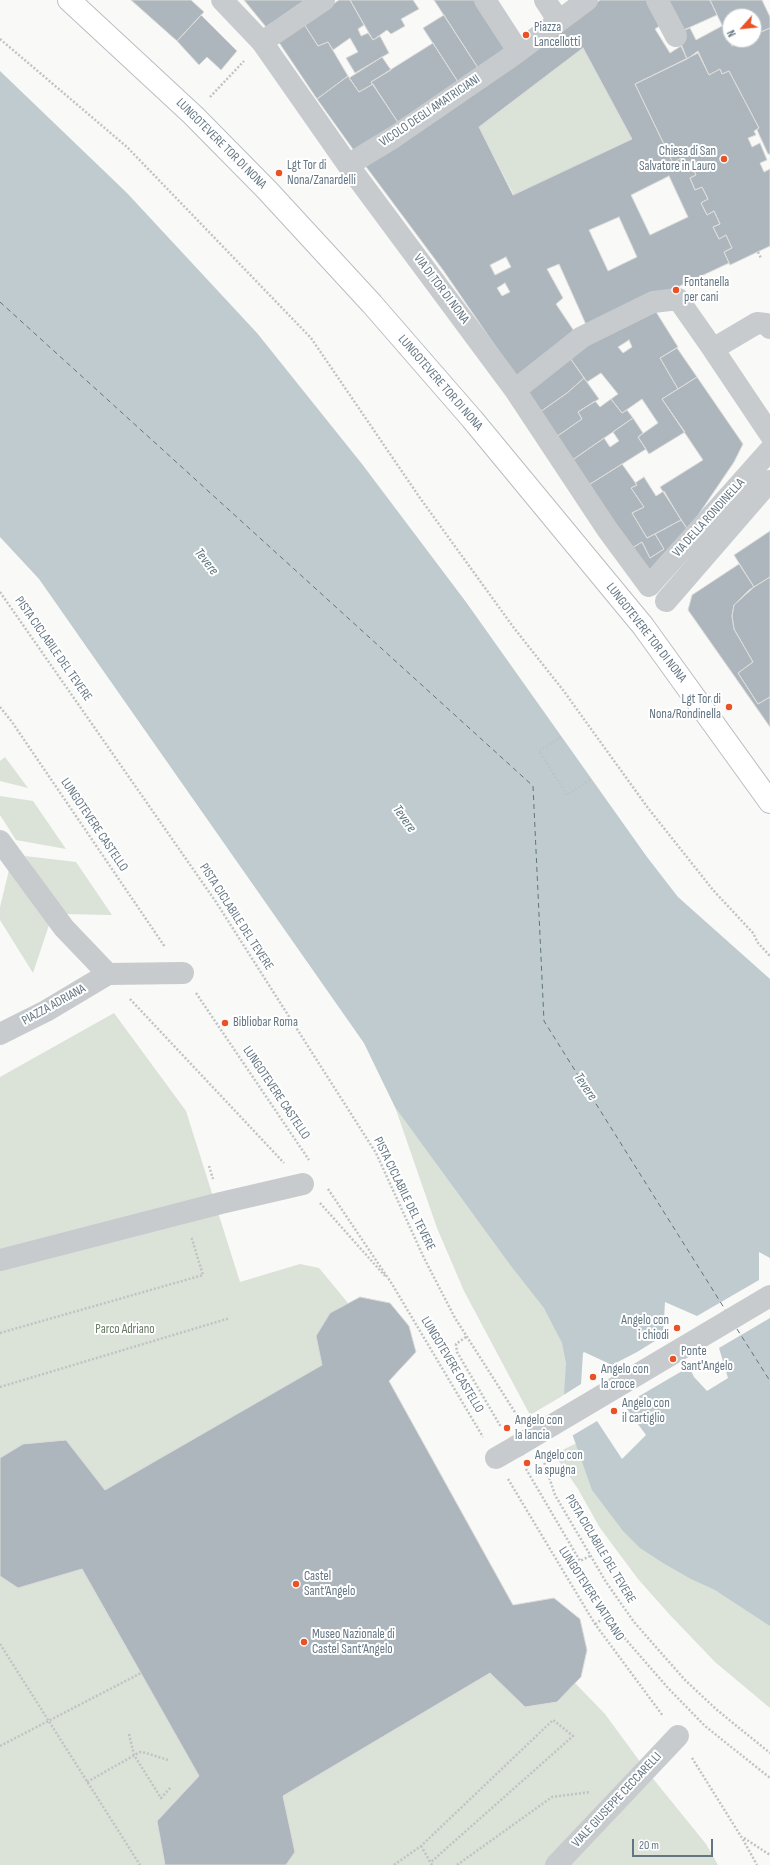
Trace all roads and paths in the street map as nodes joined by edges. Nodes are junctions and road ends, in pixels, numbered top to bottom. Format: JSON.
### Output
{"nodes":[{"id":1,"x":69,"y":0,"type":"edge"},
{"id":2,"x":222,"y":0,"type":"edge"},
{"id":3,"x":324,"y":0,"type":"edge"},
{"id":4,"x":485,"y":0,"type":"edge"},
{"id":5,"x":545,"y":0,"type":"edge"},
{"id":6,"x":587,"y":0,"type":"edge"},
{"id":7,"x":657,"y":0,"type":"edge"},
{"id":8,"x":563,"y":16,"type":"junction"},
{"id":9,"x":676,"y":36,"type":"dead end"},
{"id":10,"x":0,"y":39,"type":"edge"},
{"id":11,"x":255,"y":49,"type":"junction"},
{"id":12,"x":515,"y":53,"type":"junction"},
{"id":13,"x":222,"y":84,"type":"dead end"},
{"id":14,"x":348,"y":165,"type":"junction"},
{"id":15,"x":758,"y":252,"type":"dead end"},
{"id":16,"x":761,"y":258,"type":"dead end"},
{"id":17,"x":770,"y":328,"type":"edge"},
{"id":18,"x":713,"y":349,"type":"junction"},
{"id":19,"x":515,"y":390,"type":"junction"},
{"id":20,"x":770,"y":434,"type":"edge"},
{"id":21,"x":770,"y":450,"type":"edge"},
{"id":22,"x":770,"y":481,"type":"edge"},
{"id":23,"x":649,"y":586,"type":"joint"},
{"id":24,"x":0,"y":592,"type":"edge"},
{"id":25,"x":666,"y":601,"type":"dead end"},
{"id":26,"x":0,"y":707,"type":"edge"},
{"id":27,"x":562,"y":737,"type":"dead end"},
{"id":28,"x":591,"y":779,"type":"dead end"},
{"id":29,"x":770,"y":802,"type":"edge"},
{"id":30,"x":0,"y":841,"type":"edge"},
{"id":31,"x":770,"y":956,"type":"edge"},
{"id":32,"x":183,"y":973,"type":"junction"},
{"id":33,"x":108,"y":974,"type":"junction"},
{"id":34,"x":0,"y":1034,"type":"edge"},
{"id":35,"x":308,"y":1175,"type":"junction"},
{"id":36,"x":326,"y":1185,"type":"dead end"},
{"id":37,"x":184,"y":1213,"type":"junction"},
{"id":38,"x":0,"y":1260,"type":"edge"},
{"id":39,"x":392,"y":1284,"type":"junction"},
{"id":40,"x":770,"y":1296,"type":"edge"},
{"id":41,"x":230,"y":1318,"type":"dead end"},
{"id":42,"x":0,"y":1333,"type":"edge"},
{"id":43,"x":466,"y":1337,"type":"junction"},
{"id":44,"x":0,"y":1387,"type":"edge"},
{"id":45,"x":494,"y":1414,"type":"dead end"},
{"id":46,"x":519,"y":1418,"type":"dead end"},
{"id":47,"x":542,"y":1455,"type":"dead end"},
{"id":48,"x":496,"y":1458,"type":"junction"},
{"id":49,"x":534,"y":1483,"type":"dead end"},
{"id":50,"x":590,"y":1556,"type":"junction"},
{"id":51,"x":595,"y":1624,"type":"junction"},
{"id":52,"x":0,"y":1644,"type":"edge"},
{"id":53,"x":141,"y":1673,"type":"dead end"},
{"id":54,"x":48,"y":1721,"type":"junction"},
{"id":55,"x":128,"y":1734,"type":"dead end"},
{"id":56,"x":678,"y":1736,"type":"junction"},
{"id":57,"x":0,"y":1746,"type":"edge"},
{"id":58,"x":770,"y":1753,"type":"edge"},
{"id":59,"x":134,"y":1755,"type":"junction"},
{"id":60,"x":168,"y":1760,"type":"dead end"},
{"id":61,"x":770,"y":1778,"type":"edge"},
{"id":62,"x":87,"y":1782,"type":"junction"},
{"id":63,"x":171,"y":1787,"type":"dead end"},
{"id":64,"x":591,"y":1792,"type":"dead end"},
{"id":65,"x":742,"y":1838,"type":"junction"},
{"id":66,"x":421,"y":1846,"type":"junction"},
{"id":67,"x":770,"y":1855,"type":"edge"},
{"id":68,"x":432,"y":1863,"type":"edge"},
{"id":69,"x":140,"y":1865,"type":"edge"},
{"id":70,"x":394,"y":1865,"type":"edge"},
{"id":71,"x":457,"y":1865,"type":"edge"},
{"id":72,"x":556,"y":1865,"type":"edge"},
{"id":73,"x":757,"y":1865,"type":"edge"}],
"edges":[{"from":1,"to":29,"type":"main road","name":"LUNGOTEVERE TOR DI NONA"},
{"from":2,"to":11,"type":"street","name":"VIA DI TOR DI NONA"},
{"from":3,"to":11,"type":"street"},
{"from":4,"to":12,"type":"street"},
{"from":5,"to":8,"type":"street"},
{"from":6,"to":8,"type":"street"},
{"from":7,"to":9,"type":"street"},
{"from":8,"to":12,"type":"street"},
{"from":10,"to":31,"type":"path"},
{"from":11,"to":13,"type":"path"},
{"from":11,"to":14,"type":"street","name":"VIA DI TOR DI NONA"},
{"from":12,"to":14,"type":"street","name":"VICOLO DEGLI AMATRICIANI"},
{"from":14,"to":19,"type":"street","name":"VIA DI TOR DI NONA"},
{"from":15,"to":16,"type":"path"},
{"from":17,"to":18,"type":"street"},
{"from":18,"to":19,"type":"street"},
{"from":18,"to":20,"type":"street"},
{"from":19,"to":23,"type":"street","name":"VIA DI TOR DI NONA"},
{"from":21,"to":23,"type":"street","name":"VIA DELLA RONDINELLA"},
{"from":22,"to":25,"type":"street","name":"VIA DELLA RONDINELLA"},
{"from":24,"to":43,"type":"path","name":"PISTA CICLABILE DEL TEVERE"},
{"from":26,"to":32,"type":"path","name":"LUNGOTEVERE CASTELLO"},
{"from":27,"to":28,"type":"path"},
{"from":30,"to":33,"type":"street"},
{"from":32,"to":33,"type":"street"},
{"from":32,"to":35,"type":"path","name":"LUNGOTEVERE CASTELLO"},
{"from":33,"to":34,"type":"street","name":"PIAZZA ADRIANA"},
{"from":33,"to":35,"type":"path"},
{"from":35,"to":37,"type":"street"},
{"from":35,"to":39,"type":"path"},
{"from":36,"to":39,"type":"path","name":"LUNGOTEVERE CASTELLO"},
{"from":37,"to":38,"type":"street"},
{"from":37,"to":42,"type":"path"},
{"from":39,"to":48,"type":"path","name":"LUNGOTEVERE CASTELLO"},
{"from":40,"to":48,"type":"street","bridge":true},
{"from":41,"to":44,"type":"path"},
{"from":43,"to":45,"type":"path"},
{"from":43,"to":46,"type":"path","name":"PISTA CICLABILE DEL TEVERE"},
{"from":47,"to":50,"type":"path","name":"PISTA CICLABILE DEL TEVERE"},
{"from":48,"to":51,"type":"path","name":"LUNGOTEVERE VATICANO"},
{"from":49,"to":50,"type":"path"},
{"from":50,"to":58,"type":"path","name":"PISTA CICLABILE DEL TEVERE"},
{"from":51,"to":56,"type":"path","name":"LUNGOTEVERE VATICANO"},
{"from":51,"to":61,"type":"path"},
{"from":52,"to":54,"type":"path"},
{"from":53,"to":54,"type":"path"},
{"from":54,"to":57,"type":"path"},
{"from":54,"to":62,"type":"path"},
{"from":55,"to":59,"type":"path"},
{"from":56,"to":65,"type":"path","name":"LUNGOTEVERE VATICANO"},
{"from":56,"to":72,"type":"street","name":"VIALE GIUSEPPE CECCARELLI"},
{"from":59,"to":60,"type":"path"},
{"from":59,"to":62,"type":"path"},
{"from":59,"to":63,"type":"path"},
{"from":62,"to":69,"type":"path"},
{"from":64,"to":71,"type":"path"},
{"from":65,"to":67,"type":"path"},
{"from":65,"to":73,"type":"path","name":"LUNGOTEVERE VATICANO"},
{"from":66,"to":68,"type":"path"},
{"from":66,"to":68,"type":"path"},
{"from":66,"to":70,"type":"path"}]}
